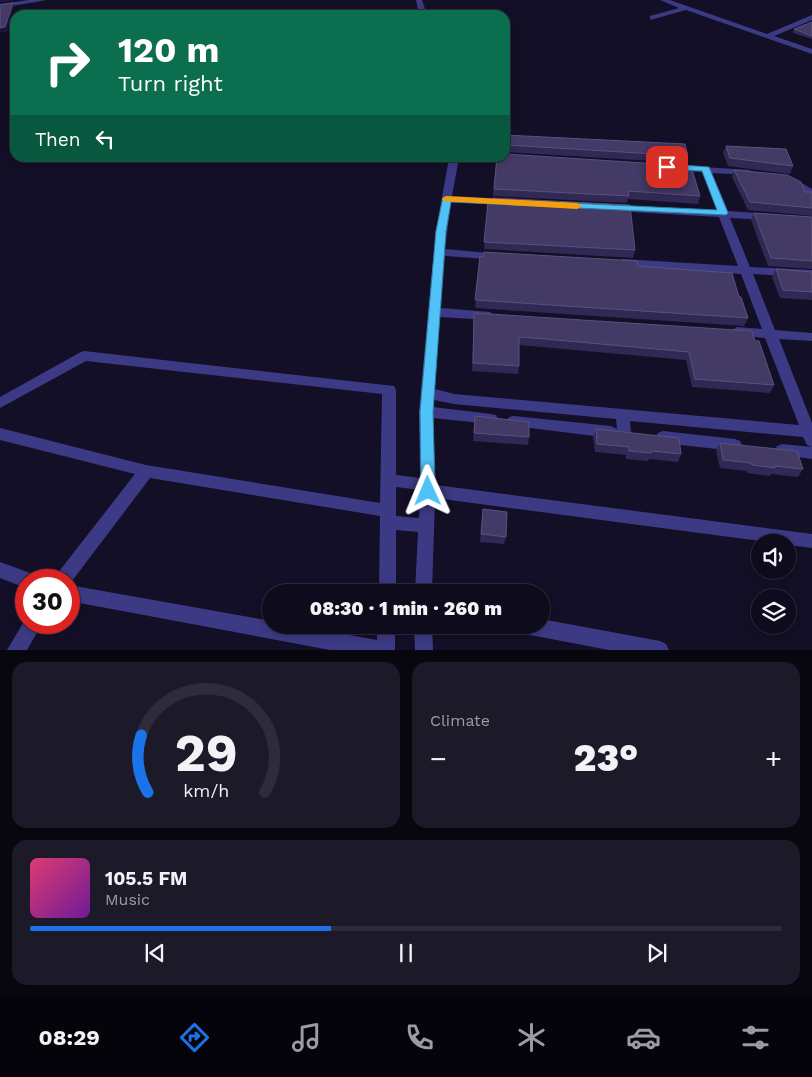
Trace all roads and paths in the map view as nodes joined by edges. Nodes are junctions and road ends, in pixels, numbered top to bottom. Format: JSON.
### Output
{"nodes":[{"id":1,"x":44,"y":0,"type":"edge"},
{"id":2,"x":663,"y":0,"type":"edge"},
{"id":3,"x":684,"y":0,"type":"edge"},
{"id":4,"x":0,"y":6,"type":"edge"},
{"id":5,"x":687,"y":8,"type":"junction"},
{"id":6,"x":812,"y":17,"type":"edge"},
{"id":7,"x":653,"y":18,"type":"dead end"},
{"id":8,"x":754,"y":23,"type":"dead end"},
{"id":9,"x":780,"y":31,"type":"junction"},
{"id":10,"x":770,"y":32,"type":"junction"},
{"id":11,"x":812,"y":44,"type":"edge"},
{"id":12,"x":812,"y":52,"type":"edge"},
{"id":13,"x":453,"y":162,"type":"edge"},
{"id":14,"x":667,"y":167,"type":"edge"},
{"id":15,"x":706,"y":169,"type":"junction"},
{"id":16,"x":761,"y":174,"type":"edge"},
{"id":17,"x":779,"y":176,"type":"edge"},
{"id":18,"x":812,"y":192,"type":"edge"},
{"id":19,"x":446,"y":199,"type":"junction"},
{"id":20,"x":524,"y":203,"type":"edge"},
{"id":21,"x":603,"y":207,"type":"edge"},
{"id":22,"x":723,"y":213,"type":"junction"},
{"id":23,"x":782,"y":218,"type":"edge"},
{"id":24,"x":439,"y":252,"type":"junction"},
{"id":25,"x":510,"y":258,"type":"edge"},
{"id":26,"x":608,"y":262,"type":"edge"},
{"id":27,"x":745,"y":269,"type":"junction"},
{"id":28,"x":812,"y":274,"type":"edge"},
{"id":29,"x":434,"y":312,"type":"junction"},
{"id":30,"x":505,"y":317,"type":"edge"},
{"id":31,"x":721,"y":330,"type":"edge"},
{"id":32,"x":770,"y":333,"type":"junction"},
{"id":33,"x":812,"y":337,"type":"edge"},
{"id":34,"x":428,"y":393,"type":"junction"},
{"id":35,"x":0,"y":404,"type":"edge"},
{"id":36,"x":426,"y":412,"type":"junction"},
{"id":37,"x":623,"y":414,"type":"junction"},
{"id":38,"x":0,"y":434,"type":"edge"},
{"id":39,"x":811,"y":435,"type":"edge"},
{"id":40,"x":653,"y":436,"type":"edge"},
{"id":41,"x":752,"y":447,"type":"edge"},
{"id":42,"x":772,"y":449,"type":"edge"},
{"id":43,"x":812,"y":453,"type":"edge"},
{"id":44,"x":146,"y":471,"type":"junction"},
{"id":45,"x":388,"y":480,"type":"junction"},
{"id":46,"x":428,"y":488,"type":"junction"},
{"id":47,"x":388,"y":516,"type":"junction"},
{"id":48,"x":426,"y":526,"type":"junction"},
{"id":49,"x":812,"y":541,"type":"edge"},
{"id":50,"x":71,"y":569,"type":"edge"},
{"id":51,"x":0,"y":570,"type":"edge"},
{"id":52,"x":15,"y":576,"type":"edge"},
{"id":53,"x":387,"y":584,"type":"edge"},
{"id":54,"x":424,"y":584,"type":"edge"},
{"id":55,"x":80,"y":595,"type":"edge"},
{"id":56,"x":550,"y":630,"type":"edge"},
{"id":57,"x":26,"y":634,"type":"edge"},
{"id":58,"x":385,"y":634,"type":"edge"},
{"id":59,"x":423,"y":634,"type":"edge"},
{"id":60,"x":16,"y":650,"type":"edge"},
{"id":61,"x":384,"y":650,"type":"edge"},
{"id":62,"x":424,"y":650,"type":"edge"},
{"id":63,"x":660,"y":650,"type":"edge"}],
"edges":[{"from":1,"to":4,"type":"street"},
{"from":2,"to":5,"type":"street"},
{"from":3,"to":8,"type":"street"},
{"from":5,"to":7,"type":"street"},
{"from":5,"to":10,"type":"street"},
{"from":6,"to":9,"type":"street"},
{"from":9,"to":10,"type":"street"},
{"from":9,"to":11,"type":"street"},
{"from":10,"to":12,"type":"street"},
{"from":13,"to":19,"type":"street"},
{"from":14,"to":15,"type":"street"},
{"from":15,"to":16,"type":"street"},
{"from":15,"to":22,"type":"street"},
{"from":17,"to":18,"type":"street"},
{"from":19,"to":20,"type":"street"},
{"from":19,"to":24,"type":"street"},
{"from":21,"to":22,"type":"street"},
{"from":22,"to":23,"type":"street"},
{"from":22,"to":27,"type":"street"},
{"from":24,"to":25,"type":"street"},
{"from":24,"to":29,"type":"street"},
{"from":26,"to":27,"type":"street"},
{"from":27,"to":28,"type":"street"},
{"from":27,"to":32,"type":"street"},
{"from":29,"to":30,"type":"street"},
{"from":29,"to":34,"type":"street"},
{"from":31,"to":32,"type":"street"},
{"from":32,"to":33,"type":"street"},
{"from":32,"to":39,"type":"street"},
{"from":34,"to":36,"type":"street"},
{"from":34,"to":37,"type":"street"},
{"from":35,"to":45,"type":"street"},
{"from":36,"to":37,"type":"street"},
{"from":36,"to":46,"type":"street"},
{"from":37,"to":39,"type":"street"},
{"from":38,"to":44,"type":"street"},
{"from":40,"to":41,"type":"street"},
{"from":42,"to":43,"type":"street"},
{"from":44,"to":47,"type":"street"},
{"from":44,"to":50,"type":"street"},
{"from":45,"to":46,"type":"street"},
{"from":45,"to":47,"type":"street"},
{"from":46,"to":48,"type":"street"},
{"from":46,"to":49,"type":"street"},
{"from":47,"to":48,"type":"street"},
{"from":47,"to":53,"type":"street"},
{"from":48,"to":54,"type":"street"},
{"from":51,"to":52,"type":"street"},
{"from":55,"to":61,"type":"street"},
{"from":56,"to":63,"type":"street"},
{"from":57,"to":60,"type":"street"},
{"from":58,"to":61,"type":"street"},
{"from":59,"to":62,"type":"street"}]}
